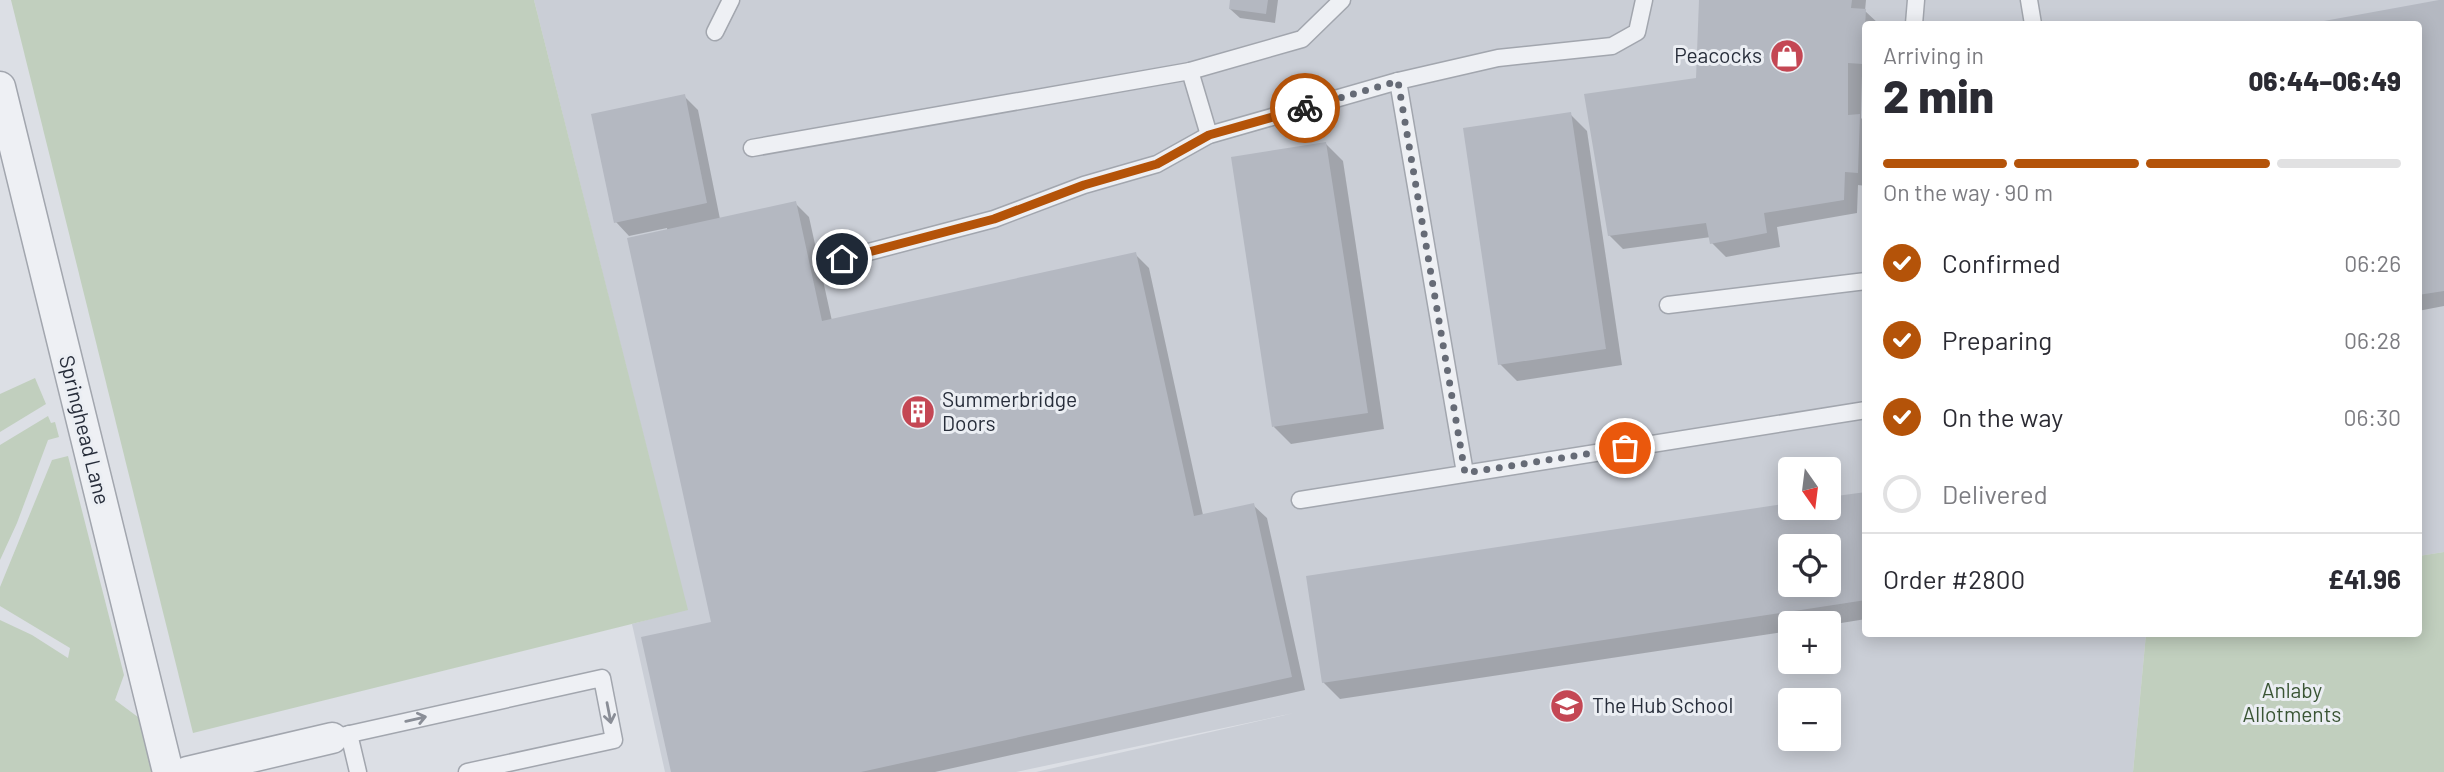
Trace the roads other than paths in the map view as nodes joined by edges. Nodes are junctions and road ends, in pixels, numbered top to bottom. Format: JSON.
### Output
{"nodes":[{"id":1,"x":731,"y":0,"type":"edge"},
{"id":2,"x":1342,"y":0,"type":"edge"},
{"id":3,"x":1643,"y":0,"type":"edge"},
{"id":4,"x":1916,"y":0,"type":"edge"},
{"id":5,"x":2029,"y":0,"type":"edge"},
{"id":6,"x":1914,"y":21,"type":"edge"},
{"id":7,"x":2032,"y":21,"type":"edge"},
{"id":8,"x":715,"y":32,"type":"dead end"},
{"id":9,"x":1190,"y":71,"type":"junction"},
{"id":10,"x":1398,"y":81,"type":"junction"},
{"id":11,"x":0,"y":87,"type":"edge"},
{"id":12,"x":1209,"y":135,"type":"junction"},
{"id":13,"x":752,"y":148,"type":"dead end"},
{"id":14,"x":842,"y":259,"type":"dead end"},
{"id":15,"x":1862,"y":281,"type":"edge"},
{"id":16,"x":1668,"y":305,"type":"dead end"},
{"id":17,"x":1862,"y":411,"type":"edge"},
{"id":18,"x":1465,"y":473,"type":"junction"},
{"id":19,"x":1300,"y":500,"type":"dead end"},
{"id":20,"x":341,"y":736,"type":"junction"},
{"id":21,"x":168,"y":772,"type":"edge"},
{"id":22,"x":187,"y":772,"type":"edge"},
{"id":23,"x":358,"y":772,"type":"edge"},
{"id":24,"x":467,"y":772,"type":"edge"}],
"edges":[{"from":1,"to":8,"type":"lane"},
{"from":2,"to":9,"type":"lane"},
{"from":3,"to":10,"type":"lane"},
{"from":4,"to":6,"type":"lane"},
{"from":5,"to":7,"type":"lane"},
{"from":9,"to":12,"type":"lane"},
{"from":9,"to":13,"type":"lane"},
{"from":10,"to":12,"type":"lane"},
{"from":10,"to":18,"type":"lane"},
{"from":11,"to":21,"type":"street","name":"Springhead Lane"},
{"from":12,"to":14,"type":"lane"},
{"from":15,"to":16,"type":"lane"},
{"from":17,"to":18,"type":"lane"},
{"from":18,"to":19,"type":"lane"},
{"from":20,"to":22,"type":"street"},
{"from":20,"to":23,"type":"lane"},
{"from":20,"to":24,"type":"lane","one_way":true}]}
